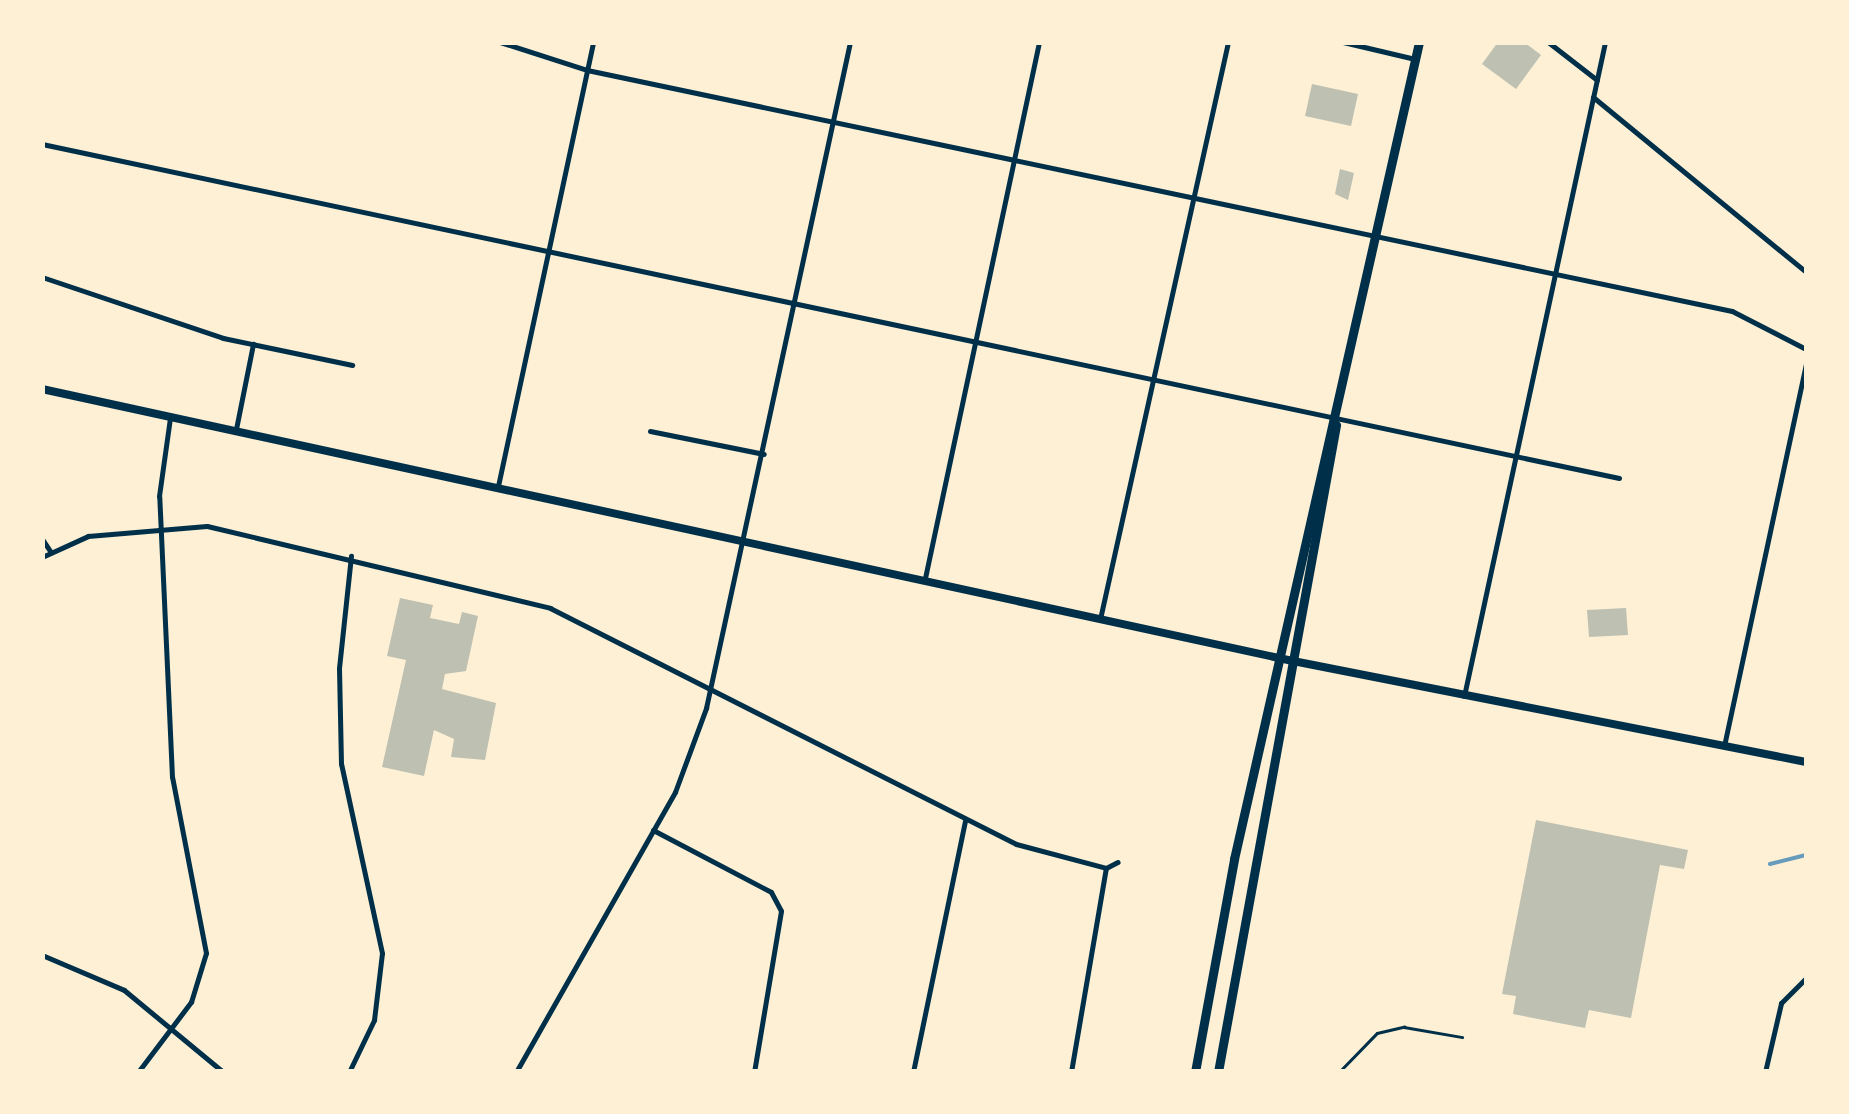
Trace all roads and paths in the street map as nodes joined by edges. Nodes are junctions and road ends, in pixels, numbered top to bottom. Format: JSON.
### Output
{"nodes":[{"id":1,"x":500,"y":42,"type":"edge"},
{"id":2,"x":593,"y":42,"type":"edge"},
{"id":3,"x":850,"y":42,"type":"edge"},
{"id":4,"x":1039,"y":42,"type":"edge"},
{"id":5,"x":1228,"y":42,"type":"edge"},
{"id":6,"x":1343,"y":42,"type":"edge"},
{"id":7,"x":1419,"y":42,"type":"edge"},
{"id":8,"x":1548,"y":42,"type":"edge"},
{"id":9,"x":1606,"y":42,"type":"edge"},
{"id":10,"x":1415,"y":58,"type":"junction"},
{"id":11,"x":587,"y":70,"type":"junction"},
{"id":12,"x":1597,"y":80,"type":"junction"},
{"id":13,"x":1593,"y":98,"type":"junction"},
{"id":14,"x":834,"y":122,"type":"junction"},
{"id":15,"x":42,"y":144,"type":"edge"},
{"id":16,"x":1014,"y":159,"type":"junction"},
{"id":17,"x":1195,"y":198,"type":"junction"},
{"id":18,"x":1375,"y":237,"type":"junction"},
{"id":19,"x":548,"y":248,"type":"junction"},
{"id":20,"x":1806,"y":272,"type":"edge"},
{"id":21,"x":1554,"y":275,"type":"junction"},
{"id":22,"x":42,"y":278,"type":"edge"},
{"id":23,"x":796,"y":302,"type":"junction"},
{"id":24,"x":976,"y":340,"type":"junction"},
{"id":25,"x":253,"y":344,"type":"junction"},
{"id":26,"x":1806,"y":349,"type":"edge"},
{"id":27,"x":1806,"y":364,"type":"edge"},
{"id":28,"x":352,"y":365,"type":"dead end"},
{"id":29,"x":1155,"y":378,"type":"junction"},
{"id":30,"x":42,"y":389,"type":"edge"},
{"id":31,"x":171,"y":415,"type":"junction"},
{"id":32,"x":1337,"y":417,"type":"junction"},
{"id":33,"x":236,"y":429,"type":"junction"},
{"id":34,"x":650,"y":431,"type":"dead end"},
{"id":35,"x":764,"y":454,"type":"junction"},
{"id":36,"x":1516,"y":454,"type":"junction"},
{"id":37,"x":1619,"y":478,"type":"dead end"},
{"id":38,"x":498,"y":486,"type":"junction"},
{"id":39,"x":159,"y":527,"type":"junction"},
{"id":40,"x":42,"y":539,"type":"edge"},
{"id":41,"x":747,"y":539,"type":"junction"},
{"id":42,"x":50,"y":551,"type":"junction"},
{"id":43,"x":350,"y":556,"type":"junction"},
{"id":44,"x":42,"y":557,"type":"edge"},
{"id":45,"x":925,"y":578,"type":"junction"},
{"id":46,"x":1100,"y":618,"type":"junction"},
{"id":47,"x":1278,"y":658,"type":"junction"},
{"id":48,"x":1292,"y":661,"type":"junction"},
{"id":49,"x":712,"y":689,"type":"junction"},
{"id":50,"x":1464,"y":696,"type":"junction"},
{"id":51,"x":1724,"y":746,"type":"junction"},
{"id":52,"x":1806,"y":762,"type":"edge"},
{"id":53,"x":966,"y":820,"type":"junction"},
{"id":54,"x":654,"y":830,"type":"junction"},
{"id":55,"x":1118,"y":862,"type":"dead end"},
{"id":56,"x":1106,"y":868,"type":"junction"},
{"id":57,"x":42,"y":954,"type":"edge"},
{"id":58,"x":1806,"y":978,"type":"edge"},
{"id":59,"x":172,"y":1029,"type":"junction"},
{"id":60,"x":1462,"y":1037,"type":"dead end"},
{"id":61,"x":138,"y":1072,"type":"edge"},
{"id":62,"x":223,"y":1072,"type":"edge"},
{"id":63,"x":349,"y":1072,"type":"edge"},
{"id":64,"x":516,"y":1072,"type":"edge"},
{"id":65,"x":754,"y":1072,"type":"edge"},
{"id":66,"x":913,"y":1072,"type":"edge"},
{"id":67,"x":1071,"y":1072,"type":"edge"},
{"id":68,"x":1195,"y":1072,"type":"edge"},
{"id":69,"x":1218,"y":1072,"type":"edge"},
{"id":70,"x":1339,"y":1072,"type":"edge"},
{"id":71,"x":1765,"y":1072,"type":"edge"}],
"edges":[{"from":1,"to":11,"type":"street"},
{"from":2,"to":11,"type":"street"},
{"from":3,"to":14,"type":"street"},
{"from":4,"to":16,"type":"street"},
{"from":5,"to":17,"type":"street"},
{"from":6,"to":10,"type":"street"},
{"from":7,"to":10,"type":"main road"},
{"from":8,"to":12,"type":"street"},
{"from":9,"to":12,"type":"street"},
{"from":10,"to":18,"type":"main road"},
{"from":11,"to":14,"type":"street"},
{"from":11,"to":19,"type":"street"},
{"from":12,"to":13,"type":"street"},
{"from":13,"to":20,"type":"street"},
{"from":13,"to":21,"type":"street"},
{"from":14,"to":16,"type":"street"},
{"from":14,"to":23,"type":"street"},
{"from":15,"to":19,"type":"street"},
{"from":16,"to":17,"type":"street"},
{"from":16,"to":24,"type":"street"},
{"from":17,"to":18,"type":"street"},
{"from":17,"to":29,"type":"street"},
{"from":18,"to":21,"type":"street"},
{"from":18,"to":32,"type":"main road"},
{"from":19,"to":23,"type":"street"},
{"from":19,"to":38,"type":"street"},
{"from":21,"to":26,"type":"street"},
{"from":21,"to":36,"type":"street"},
{"from":22,"to":25,"type":"street"},
{"from":23,"to":24,"type":"street"},
{"from":23,"to":35,"type":"street"},
{"from":24,"to":29,"type":"street"},
{"from":24,"to":45,"type":"street"},
{"from":25,"to":28,"type":"street"},
{"from":25,"to":33,"type":"street"},
{"from":27,"to":51,"type":"street"},
{"from":29,"to":32,"type":"street"},
{"from":29,"to":46,"type":"street"},
{"from":30,"to":31,"type":"main road"},
{"from":31,"to":33,"type":"main road"},
{"from":31,"to":39,"type":"street"},
{"from":32,"to":36,"type":"street"},
{"from":32,"to":47,"type":"main road"},
{"from":32,"to":48,"type":"main road"},
{"from":33,"to":38,"type":"main road"},
{"from":34,"to":35,"type":"street"},
{"from":35,"to":41,"type":"street"},
{"from":36,"to":37,"type":"street"},
{"from":36,"to":50,"type":"street"},
{"from":38,"to":41,"type":"main road"},
{"from":39,"to":42,"type":"street"},
{"from":39,"to":43,"type":"street"},
{"from":39,"to":59,"type":"street"},
{"from":40,"to":42,"type":"street"},
{"from":41,"to":45,"type":"main road"},
{"from":41,"to":49,"type":"street"},
{"from":42,"to":44,"type":"street"},
{"from":43,"to":49,"type":"street"},
{"from":43,"to":63,"type":"street"},
{"from":45,"to":46,"type":"main road"},
{"from":46,"to":47,"type":"main road"},
{"from":47,"to":48,"type":"main road"},
{"from":47,"to":68,"type":"main road"},
{"from":48,"to":50,"type":"main road"},
{"from":48,"to":69,"type":"main road"},
{"from":49,"to":53,"type":"street"},
{"from":49,"to":54,"type":"street"},
{"from":50,"to":51,"type":"main road"},
{"from":51,"to":52,"type":"main road"},
{"from":53,"to":56,"type":"street"},
{"from":53,"to":66,"type":"street"},
{"from":54,"to":64,"type":"street"},
{"from":54,"to":65,"type":"street"},
{"from":55,"to":56,"type":"street"},
{"from":56,"to":67,"type":"street"},
{"from":57,"to":59,"type":"street"},
{"from":58,"to":71,"type":"street"},
{"from":59,"to":61,"type":"street"},
{"from":59,"to":62,"type":"street"},
{"from":60,"to":70,"type":"lane"}]}
